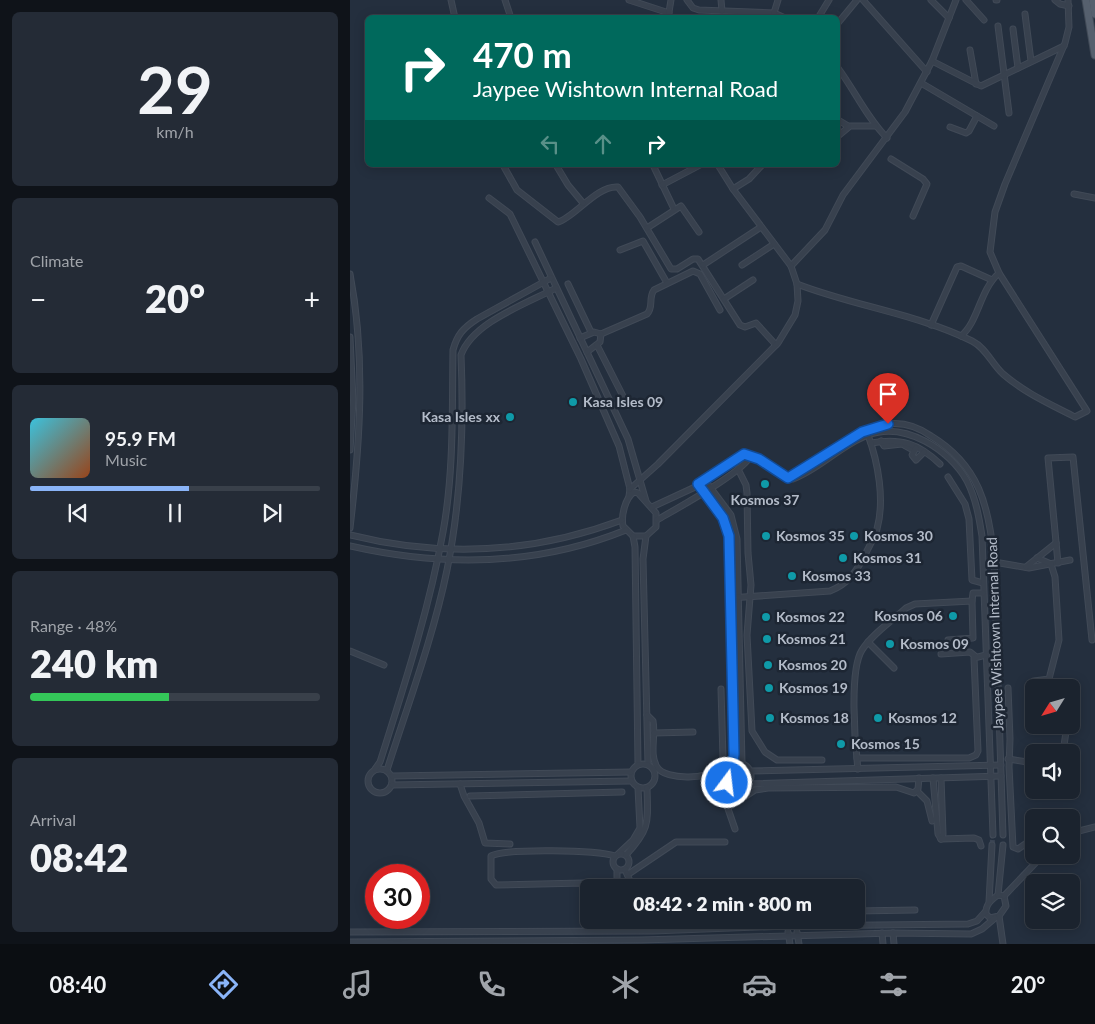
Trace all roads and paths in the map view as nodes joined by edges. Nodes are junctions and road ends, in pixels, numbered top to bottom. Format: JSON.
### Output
{"nodes":[{"id":1,"x":451,"y":0,"type":"edge"},
{"id":2,"x":506,"y":0,"type":"edge"},
{"id":3,"x":629,"y":0,"type":"edge"},
{"id":4,"x":671,"y":0,"type":"edge"},
{"id":5,"x":687,"y":0,"type":"edge"},
{"id":6,"x":721,"y":0,"type":"edge"},
{"id":7,"x":778,"y":0,"type":"edge"},
{"id":8,"x":829,"y":0,"type":"edge"},
{"id":9,"x":857,"y":0,"type":"edge"},
{"id":10,"x":863,"y":0,"type":"edge"},
{"id":11,"x":931,"y":0,"type":"edge"},
{"id":12,"x":966,"y":0,"type":"edge"},
{"id":13,"x":1055,"y":0,"type":"edge"},
{"id":14,"x":1086,"y":0,"type":"edge"},
{"id":15,"x":1093,"y":0,"type":"edge"},
{"id":16,"x":954,"y":1,"type":"edge"},
{"id":17,"x":1069,"y":3,"type":"edge"},
{"id":18,"x":722,"y":11,"type":"junction"},
{"id":19,"x":774,"y":13,"type":"junction"},
{"id":20,"x":1025,"y":14,"type":"dead end"},
{"id":21,"x":1095,"y":14,"type":"edge"},
{"id":22,"x":454,"y":15,"type":"edge"},
{"id":23,"x":510,"y":15,"type":"edge"},
{"id":24,"x":668,"y":15,"type":"edge"},
{"id":25,"x":778,"y":15,"type":"edge"},
{"id":26,"x":820,"y":15,"type":"edge"},
{"id":27,"x":948,"y":18,"type":"junction"},
{"id":28,"x":984,"y":20,"type":"dead end"},
{"id":29,"x":840,"y":21,"type":"edge"},
{"id":30,"x":998,"y":26,"type":"dead end"},
{"id":31,"x":1013,"y":29,"type":"dead end"},
{"id":32,"x":1064,"y":46,"type":"junction"},
{"id":33,"x":970,"y":50,"type":"dead end"},
{"id":34,"x":1095,"y":56,"type":"edge"},
{"id":35,"x":932,"y":61,"type":"junction"},
{"id":36,"x":1031,"y":61,"type":"junction"},
{"id":37,"x":1018,"y":68,"type":"junction"},
{"id":38,"x":840,"y":71,"type":"edge"},
{"id":39,"x":927,"y":72,"type":"junction"},
{"id":40,"x":1005,"y":75,"type":"junction"},
{"id":41,"x":921,"y":83,"type":"junction"},
{"id":42,"x":976,"y":84,"type":"junction"},
{"id":43,"x":1009,"y":113,"type":"dead end"},
{"id":44,"x":977,"y":116,"type":"junction"},
{"id":45,"x":840,"y":121,"type":"edge"},
{"id":46,"x":848,"y":126,"type":"junction"},
{"id":47,"x":876,"y":126,"type":"junction"},
{"id":48,"x":994,"y":126,"type":"dead end"},
{"id":49,"x":950,"y":127,"type":"dead end"},
{"id":50,"x":840,"y":134,"type":"edge"},
{"id":51,"x":887,"y":138,"type":"junction"},
{"id":52,"x":891,"y":159,"type":"dead end"},
{"id":53,"x":504,"y":167,"type":"edge"},
{"id":54,"x":557,"y":167,"type":"edge"},
{"id":55,"x":654,"y":167,"type":"edge"},
{"id":56,"x":696,"y":167,"type":"edge"},
{"id":57,"x":719,"y":167,"type":"edge"},
{"id":58,"x":760,"y":167,"type":"edge"},
{"id":59,"x":662,"y":185,"type":"junction"},
{"id":60,"x":733,"y":189,"type":"junction"},
{"id":61,"x":1074,"y":194,"type":"dead end"},
{"id":62,"x":488,"y":198,"type":"dead end"},
{"id":63,"x":1095,"y":198,"type":"edge"},
{"id":64,"x":583,"y":203,"type":"junction"},
{"id":65,"x":674,"y":209,"type":"junction"},
{"id":66,"x":913,"y":216,"type":"dead end"},
{"id":67,"x":761,"y":227,"type":"junction"},
{"id":68,"x":647,"y":228,"type":"junction"},
{"id":69,"x":699,"y":232,"type":"dead end"},
{"id":70,"x":534,"y":242,"type":"dead end"},
{"id":71,"x":774,"y":244,"type":"junction"},
{"id":72,"x":620,"y":250,"type":"dead end"},
{"id":73,"x":703,"y":265,"type":"junction"},
{"id":74,"x":742,"y":266,"type":"dead end"},
{"id":75,"x":791,"y":266,"type":"junction"},
{"id":76,"x":999,"y":273,"type":"junction"},
{"id":77,"x":350,"y":274,"type":"edge"},
{"id":78,"x":551,"y":278,"type":"junction"},
{"id":79,"x":753,"y":280,"type":"dead end"},
{"id":80,"x":992,"y":280,"type":"junction"},
{"id":81,"x":542,"y":283,"type":"junction"},
{"id":82,"x":668,"y":283,"type":"junction"},
{"id":83,"x":568,"y":284,"type":"dead end"},
{"id":84,"x":797,"y":284,"type":"junction"},
{"id":85,"x":556,"y":288,"type":"junction"},
{"id":86,"x":547,"y":292,"type":"junction"},
{"id":87,"x":724,"y":299,"type":"junction"},
{"id":88,"x":720,"y":310,"type":"dead end"},
{"id":89,"x":931,"y":325,"type":"junction"},
{"id":90,"x":591,"y":332,"type":"junction"},
{"id":91,"x":602,"y":334,"type":"junction"},
{"id":92,"x":961,"y":336,"type":"junction"},
{"id":93,"x":350,"y":337,"type":"edge"},
{"id":94,"x":580,"y":338,"type":"junction"},
{"id":95,"x":350,"y":341,"type":"edge"},
{"id":96,"x":597,"y":345,"type":"junction"},
{"id":97,"x":776,"y":345,"type":"junction"},
{"id":98,"x":587,"y":352,"type":"junction"},
{"id":99,"x":351,"y":369,"type":"edge"},
{"id":100,"x":628,"y":406,"type":"dead end"},
{"id":101,"x":868,"y":435,"type":"junction"},
{"id":102,"x":871,"y":443,"type":"junction"},
{"id":103,"x":914,"y":448,"type":"junction"},
{"id":104,"x":350,"y":450,"type":"edge"},
{"id":105,"x":924,"y":452,"type":"junction"},
{"id":106,"x":750,"y":455,"type":"junction"},
{"id":107,"x":940,"y":464,"type":"dead end"},
{"id":108,"x":449,"y":468,"type":"junction"},
{"id":109,"x":738,"y":469,"type":"junction"},
{"id":110,"x":460,"y":470,"type":"junction"},
{"id":111,"x":948,"y":477,"type":"dead end"},
{"id":112,"x":788,"y":478,"type":"junction"},
{"id":113,"x":704,"y":479,"type":"junction"},
{"id":114,"x":641,"y":480,"type":"junction"},
{"id":115,"x":698,"y":484,"type":"junction"},
{"id":116,"x":711,"y":488,"type":"junction"},
{"id":117,"x":630,"y":489,"type":"junction"},
{"id":118,"x":704,"y":492,"type":"junction"},
{"id":119,"x":629,"y":496,"type":"junction"},
{"id":120,"x":646,"y":501,"type":"junction"},
{"id":121,"x":652,"y":507,"type":"junction"},
{"id":122,"x":979,"y":514,"type":"junction"},
{"id":123,"x":988,"y":515,"type":"junction"},
{"id":124,"x":622,"y":520,"type":"junction"},
{"id":125,"x":657,"y":520,"type":"junction"},
{"id":126,"x":350,"y":528,"type":"edge"},
{"id":127,"x":626,"y":530,"type":"junction"},
{"id":128,"x":350,"y":535,"type":"edge"},
{"id":129,"x":633,"y":536,"type":"junction"},
{"id":130,"x":646,"y":536,"type":"junction"},
{"id":131,"x":1056,"y":543,"type":"junction"},
{"id":132,"x":350,"y":546,"type":"edge"},
{"id":133,"x":439,"y":549,"type":"junction"},
{"id":134,"x":450,"y":549,"type":"junction"},
{"id":135,"x":1037,"y":558,"type":"junction"},
{"id":136,"x":437,"y":560,"type":"junction"},
{"id":137,"x":448,"y":560,"type":"junction"},
{"id":138,"x":1070,"y":560,"type":"dead end"},
{"id":139,"x":994,"y":562,"type":"junction"},
{"id":140,"x":1058,"y":563,"type":"junction"},
{"id":141,"x":1051,"y":564,"type":"junction"},
{"id":142,"x":1025,"y":568,"type":"junction"},
{"id":143,"x":983,"y":582,"type":"junction"},
{"id":144,"x":983,"y":593,"type":"junction"},
{"id":145,"x":750,"y":597,"type":"junction"},
{"id":146,"x":730,"y":598,"type":"junction"},
{"id":147,"x":738,"y":598,"type":"junction"},
{"id":148,"x":972,"y":601,"type":"junction"},
{"id":149,"x":749,"y":606,"type":"junction"},
{"id":150,"x":739,"y":607,"type":"junction"},
{"id":151,"x":948,"y":640,"type":"dead end"},
{"id":152,"x":1092,"y":640,"type":"dead end"},
{"id":153,"x":868,"y":642,"type":"junction"},
{"id":154,"x":350,"y":651,"type":"edge"},
{"id":155,"x":941,"y":654,"type":"dead end"},
{"id":156,"x":986,"y":655,"type":"junction"},
{"id":157,"x":975,"y":656,"type":"junction"},
{"id":158,"x":384,"y":665,"type":"dead end"},
{"id":159,"x":894,"y":668,"type":"dead end"},
{"id":160,"x":1049,"y":679,"type":"edge"},
{"id":161,"x":1008,"y":688,"type":"dead end"},
{"id":162,"x":720,"y":689,"type":"dead end"},
{"id":163,"x":646,"y":715,"type":"junction"},
{"id":164,"x":693,"y":732,"type":"dead end"},
{"id":165,"x":654,"y":733,"type":"junction"},
{"id":166,"x":857,"y":758,"type":"junction"},
{"id":167,"x":1008,"y":759,"type":"junction"},
{"id":168,"x":822,"y":760,"type":"dead end"},
{"id":169,"x":785,"y":761,"type":"junction"},
{"id":170,"x":1025,"y":762,"type":"edge"},
{"id":171,"x":733,"y":764,"type":"junction"},
{"id":172,"x":742,"y":764,"type":"junction"},
{"id":173,"x":638,"y":765,"type":"junction"},
{"id":174,"x":648,"y":765,"type":"junction"},
{"id":175,"x":1001,"y":765,"type":"junction"},
{"id":176,"x":991,"y":766,"type":"junction"},
{"id":177,"x":375,"y":769,"type":"junction"},
{"id":178,"x":858,"y":769,"type":"junction"},
{"id":179,"x":387,"y":770,"type":"junction"},
{"id":180,"x":785,"y":770,"type":"junction"},
{"id":181,"x":749,"y":771,"type":"junction"},
{"id":182,"x":631,"y":772,"type":"junction"},
{"id":183,"x":392,"y":776,"type":"junction"},
{"id":184,"x":991,"y":776,"type":"junction"},
{"id":185,"x":1001,"y":776,"type":"junction"},
{"id":186,"x":919,"y":778,"type":"junction"},
{"id":187,"x":933,"y":778,"type":"junction"},
{"id":188,"x":941,"y":778,"type":"junction"},
{"id":189,"x":632,"y":781,"type":"junction"},
{"id":190,"x":727,"y":783,"type":"junction"},
{"id":191,"x":460,"y":784,"type":"junction"},
{"id":192,"x":469,"y":784,"type":"junction"},
{"id":193,"x":750,"y":784,"type":"junction"},
{"id":194,"x":392,"y":785,"type":"junction"},
{"id":195,"x":638,"y":788,"type":"junction"},
{"id":196,"x":647,"y":788,"type":"junction"},
{"id":197,"x":733,"y":788,"type":"junction"},
{"id":198,"x":917,"y":791,"type":"junction"},
{"id":199,"x":622,"y":792,"type":"dead end"},
{"id":200,"x":470,"y":796,"type":"junction"},
{"id":201,"x":468,"y":803,"type":"junction"},
{"id":202,"x":730,"y":807,"type":"junction"},
{"id":203,"x":932,"y":821,"type":"dead end"},
{"id":204,"x":1095,"y":827,"type":"edge"},
{"id":205,"x":736,"y":829,"type":"dead end"},
{"id":206,"x":1080,"y":831,"type":"edge"},
{"id":207,"x":992,"y":835,"type":"tunnel mouth"},
{"id":208,"x":1003,"y":835,"type":"dead end"},
{"id":209,"x":941,"y":839,"type":"junction"},
{"id":210,"x":725,"y":842,"type":"dead end"},
{"id":211,"x":510,"y":844,"type":"dead end"},
{"id":212,"x":1025,"y":844,"type":"edge"},
{"id":213,"x":992,"y":845,"type":"tunnel mouth"},
{"id":214,"x":1003,"y":845,"type":"dead end"},
{"id":215,"x":981,"y":846,"type":"dead end"},
{"id":216,"x":617,"y":855,"type":"junction"},
{"id":217,"x":626,"y":855,"type":"junction"},
{"id":218,"x":1034,"y":864,"type":"edge"},
{"id":219,"x":617,"y":869,"type":"junction"},
{"id":220,"x":626,"y":871,"type":"junction"},
{"id":221,"x":617,"y":879,"type":"edge"},
{"id":222,"x":629,"y":879,"type":"edge"},
{"id":223,"x":580,"y":883,"type":"edge"},
{"id":224,"x":1001,"y":896,"type":"junction"},
{"id":225,"x":989,"y":903,"type":"junction"},
{"id":226,"x":915,"y":910,"type":"dead end"},
{"id":227,"x":865,"y":911,"type":"edge"},
{"id":228,"x":985,"y":912,"type":"junction"},
{"id":229,"x":997,"y":917,"type":"junction"},
{"id":230,"x":865,"y":926,"type":"edge"},
{"id":231,"x":707,"y":929,"type":"edge"},
{"id":232,"x":788,"y":929,"type":"edge"},
{"id":233,"x":797,"y":929,"type":"edge"},
{"id":234,"x":350,"y":932,"type":"edge"},
{"id":235,"x":882,"y":933,"type":"junction"},
{"id":236,"x":893,"y":933,"type":"junction"},
{"id":237,"x":789,"y":935,"type":"junction"},
{"id":238,"x":797,"y":935,"type":"junction"},
{"id":239,"x":350,"y":942,"type":"edge"},
{"id":240,"x":790,"y":944,"type":"edge"},
{"id":241,"x":799,"y":944,"type":"edge"},
{"id":242,"x":883,"y":944,"type":"edge"},
{"id":243,"x":894,"y":944,"type":"edge"},
{"id":244,"x":1003,"y":944,"type":"edge"}],
"edges":[{"from":1,"to":22,"type":"street"},
{"from":2,"to":23,"type":"street"},
{"from":3,"to":24,"type":"street"},
{"from":4,"to":24,"type":"street"},
{"from":5,"to":18,"type":"street"},
{"from":6,"to":18,"type":"street"},
{"from":7,"to":19,"type":"street"},
{"from":8,"to":26,"type":"street"},
{"from":9,"to":29,"type":"street"},
{"from":10,"to":39,"type":"street"},
{"from":11,"to":27,"type":"street"},
{"from":12,"to":28,"type":"street"},
{"from":13,"to":17,"type":"street"},
{"from":14,"to":34,"type":"main road"},
{"from":15,"to":21,"type":"main road"},
{"from":16,"to":27,"type":"street"},
{"from":17,"to":32,"type":"street"},
{"from":18,"to":19,"type":"street"},
{"from":19,"to":25,"type":"street"},
{"from":20,"to":36,"type":"street"},
{"from":27,"to":35,"type":"street"},
{"from":30,"to":40,"type":"street"},
{"from":31,"to":37,"type":"street"},
{"from":32,"to":36,"type":"street"},
{"from":32,"to":76,"type":"street"},
{"from":33,"to":42,"type":"street"},
{"from":35,"to":39,"type":"street"},
{"from":35,"to":42,"type":"street"},
{"from":36,"to":37,"type":"street"},
{"from":37,"to":40,"type":"street"},
{"from":38,"to":47,"type":"street"},
{"from":39,"to":41,"type":"street"},
{"from":40,"to":42,"type":"street"},
{"from":40,"to":43,"type":"street"},
{"from":41,"to":44,"type":"street"},
{"from":41,"to":51,"type":"street"},
{"from":44,"to":48,"type":"street"},
{"from":44,"to":49,"type":"street"},
{"from":45,"to":46,"type":"street"},
{"from":46,"to":47,"type":"street"},
{"from":46,"to":50,"type":"street"},
{"from":47,"to":51,"type":"street"},
{"from":51,"to":75,"type":"street"},
{"from":52,"to":66,"type":"street"},
{"from":53,"to":64,"type":"street"},
{"from":54,"to":64,"type":"street"},
{"from":55,"to":59,"type":"street"},
{"from":56,"to":59,"type":"street"},
{"from":57,"to":60,"type":"street"},
{"from":58,"to":60,"type":"street"},
{"from":59,"to":65,"type":"street"},
{"from":60,"to":67,"type":"street"},
{"from":61,"to":63,"type":"street"},
{"from":62,"to":81,"type":"street"},
{"from":64,"to":68,"type":"street"},
{"from":65,"to":68,"type":"street"},
{"from":65,"to":69,"type":"street"},
{"from":67,"to":71,"type":"street"},
{"from":67,"to":73,"type":"street"},
{"from":68,"to":73,"type":"street"},
{"from":70,"to":78,"type":"street"},
{"from":71,"to":74,"type":"street"},
{"from":71,"to":75,"type":"street"},
{"from":72,"to":82,"type":"street"},
{"from":73,"to":87,"type":"street"},
{"from":75,"to":84,"type":"street"},
{"from":76,"to":80,"type":"street"},
{"from":76,"to":92,"type":"street"},
{"from":77,"to":126,"type":"street"},
{"from":78,"to":81,"type":"street"},
{"from":78,"to":85,"type":"street"},
{"from":79,"to":87,"type":"street"},
{"from":80,"to":89,"type":"street"},
{"from":80,"to":92,"type":"street"},
{"from":81,"to":86,"type":"street"},
{"from":81,"to":108,"type":"street"},
{"from":82,"to":88,"type":"street"},
{"from":82,"to":91,"type":"street"},
{"from":83,"to":90,"type":"street"},
{"from":84,"to":89,"type":"street"},
{"from":84,"to":97,"type":"street"},
{"from":85,"to":86,"type":"street"},
{"from":85,"to":94,"type":"street"},
{"from":86,"to":110,"type":"street"},
{"from":86,"to":117,"type":"street"},
{"from":87,"to":97,"type":"street"},
{"from":89,"to":92,"type":"street"},
{"from":90,"to":91,"type":"street"},
{"from":90,"to":94,"type":"street"},
{"from":91,"to":96,"type":"street"},
{"from":93,"to":95,"type":"street"},
{"from":94,"to":98,"type":"street"},
{"from":95,"to":99,"type":"street"},
{"from":96,"to":98,"type":"street"},
{"from":96,"to":100,"type":"street"},
{"from":97,"to":114,"type":"street"},
{"from":98,"to":114,"type":"street"},
{"from":99,"to":104,"type":"street"},
{"from":101,"to":102,"type":"street"},
{"from":101,"to":112,"type":"street","name":"Jaypee Wishtown Internal Road"},
{"from":101,"to":122,"type":"street","name":"Jaypee Wishtown Internal Road"},
{"from":102,"to":103,"type":"street"},
{"from":102,"to":145,"type":"street"},
{"from":103,"to":105,"type":"street"},
{"from":103,"to":105,"type":"street"},
{"from":105,"to":107,"type":"street"},
{"from":106,"to":109,"type":"street"},
{"from":106,"to":112,"type":"street"},
{"from":106,"to":113,"type":"street"},
{"from":108,"to":110,"type":"street"},
{"from":108,"to":133,"type":"street"},
{"from":109,"to":116,"type":"street"},
{"from":109,"to":145,"type":"street"},
{"from":110,"to":134,"type":"street"},
{"from":111,"to":143,"type":"street"},
{"from":112,"to":123,"type":"street","name":"Jaypee Wishtown Internal Road"},
{"from":113,"to":115,"type":"street"},
{"from":113,"to":116,"type":"street"},
{"from":114,"to":117,"type":"street"},
{"from":114,"to":120,"type":"street"},
{"from":115,"to":118,"type":"street"},
{"from":115,"to":121,"type":"street"},
{"from":116,"to":118,"type":"street"},
{"from":116,"to":147,"type":"street"},
{"from":117,"to":119,"type":"street"},
{"from":118,"to":125,"type":"street"},
{"from":118,"to":146,"type":"street"},
{"from":119,"to":120,"type":"street"},
{"from":119,"to":124,"type":"street"},
{"from":120,"to":121,"type":"street"},
{"from":121,"to":125,"type":"street"},
{"from":122,"to":123,"type":"street"},
{"from":122,"to":143,"type":"street","name":"Jaypee Wishtown Internal Road"},
{"from":123,"to":139,"type":"street","name":"Jaypee Wishtown Internal Road"},
{"from":124,"to":127,"type":"street"},
{"from":124,"to":134,"type":"street"},
{"from":125,"to":130,"type":"street"},
{"from":127,"to":129,"type":"street"},
{"from":127,"to":137,"type":"street"},
{"from":128,"to":133,"type":"street"},
{"from":129,"to":130,"type":"street"},
{"from":129,"to":173,"type":"street"},
{"from":130,"to":163,"type":"street"},
{"from":131,"to":135,"type":"street"},
{"from":131,"to":140,"type":"street"},
{"from":131,"to":152,"type":"street"},
{"from":132,"to":136,"type":"street"},
{"from":133,"to":134,"type":"street"},
{"from":133,"to":136,"type":"street"},
{"from":134,"to":137,"type":"street"},
{"from":135,"to":141,"type":"street"},
{"from":135,"to":142,"type":"street"},
{"from":136,"to":137,"type":"street"},
{"from":136,"to":177,"type":"street"},
{"from":137,"to":179,"type":"street"},
{"from":138,"to":140,"type":"street"},
{"from":139,"to":142,"type":"street"},
{"from":139,"to":175,"type":"street","name":"Jaypee Wishtown Internal Road"},
{"from":140,"to":141,"type":"street"},
{"from":141,"to":142,"type":"street"},
{"from":141,"to":160,"type":"street"},
{"from":143,"to":144,"type":"street","name":"Jaypee Wishtown Internal Road"},
{"from":144,"to":148,"type":"street"},
{"from":144,"to":156,"type":"street","name":"Jaypee Wishtown Internal Road"},
{"from":145,"to":147,"type":"street"},
{"from":145,"to":149,"type":"street"},
{"from":146,"to":147,"type":"street"},
{"from":146,"to":171,"type":"street"},
{"from":147,"to":150,"type":"street"},
{"from":148,"to":151,"type":"street"},
{"from":148,"to":153,"type":"street"},
{"from":149,"to":150,"type":"street"},
{"from":149,"to":169,"type":"street"},
{"from":150,"to":172,"type":"street"},
{"from":153,"to":159,"type":"street"},
{"from":153,"to":166,"type":"street"},
{"from":154,"to":158,"type":"street"},
{"from":155,"to":157,"type":"street"},
{"from":156,"to":157,"type":"street"},
{"from":156,"to":176,"type":"street","name":"Jaypee Wishtown Internal Road"},
{"from":157,"to":166,"type":"street"},
{"from":161,"to":167,"type":"street"},
{"from":162,"to":165,"type":"street"},
{"from":163,"to":165,"type":"street"},
{"from":163,"to":174,"type":"street"},
{"from":164,"to":165,"type":"street"},
{"from":166,"to":178,"type":"street"},
{"from":167,"to":170,"type":"street"},
{"from":167,"to":212,"type":"street"},
{"from":168,"to":169,"type":"street"},
{"from":169,"to":180,"type":"street"},
{"from":171,"to":172,"type":"street"},
{"from":171,"to":190,"type":"street"},
{"from":172,"to":181,"type":"street"},
{"from":173,"to":174,"type":"street"},
{"from":173,"to":182,"type":"street"},
{"from":174,"to":196,"type":"street"},
{"from":175,"to":176,"type":"street"},
{"from":175,"to":185,"type":"street","name":"Jaypee Wishtown Internal Road"},
{"from":176,"to":178,"type":"street"},
{"from":176,"to":184,"type":"street","name":"Jaypee Wishtown Internal Road"},
{"from":177,"to":179,"type":"street"},
{"from":177,"to":194,"type":"street"},
{"from":178,"to":180,"type":"street"},
{"from":179,"to":183,"type":"street"},
{"from":180,"to":181,"type":"street"},
{"from":181,"to":193,"type":"street"},
{"from":182,"to":183,"type":"street"},
{"from":182,"to":189,"type":"street"},
{"from":183,"to":194,"type":"street"},
{"from":184,"to":185,"type":"street"},
{"from":184,"to":188,"type":"street"},
{"from":184,"to":207,"type":"street","name":"Jaypee Wishtown Internal Road"},
{"from":185,"to":208,"type":"street","name":"Jaypee Wishtown Internal Road"},
{"from":186,"to":187,"type":"street"},
{"from":186,"to":193,"type":"street"},
{"from":186,"to":198,"type":"street"},
{"from":187,"to":188,"type":"street"},
{"from":187,"to":209,"type":"street"},
{"from":188,"to":209,"type":"street"},
{"from":189,"to":192,"type":"street"},
{"from":189,"to":195,"type":"street"},
{"from":190,"to":197,"type":"street"},
{"from":190,"to":202,"type":"street"},
{"from":191,"to":192,"type":"street"},
{"from":191,"to":194,"type":"street"},
{"from":191,"to":201,"type":"street"},
{"from":192,"to":200,"type":"street"},
{"from":193,"to":197,"type":"street"},
{"from":195,"to":196,"type":"street"},
{"from":195,"to":216,"type":"street"},
{"from":196,"to":217,"type":"street"},
{"from":197,"to":202,"type":"street"},
{"from":198,"to":202,"type":"street"},
{"from":198,"to":203,"type":"street"},
{"from":199,"to":200,"type":"street"},
{"from":200,"to":201,"type":"street"},
{"from":201,"to":211,"type":"street"},
{"from":202,"to":205,"type":"street"},
{"from":204,"to":206,"type":"street"},
{"from":209,"to":215,"type":"street"},
{"from":210,"to":220,"type":"street"},
{"from":213,"to":225,"type":"street"},
{"from":214,"to":224,"type":"street"},
{"from":216,"to":217,"type":"street"},
{"from":216,"to":219,"type":"street"},
{"from":216,"to":223,"type":"street"},
{"from":217,"to":220,"type":"street"},
{"from":218,"to":224,"type":"street"},
{"from":219,"to":220,"type":"street"},
{"from":219,"to":221,"type":"street"},
{"from":220,"to":222,"type":"street"},
{"from":224,"to":225,"type":"street"},
{"from":224,"to":229,"type":"street"},
{"from":225,"to":228,"type":"street"},
{"from":226,"to":227,"type":"street"},
{"from":228,"to":229,"type":"street"},
{"from":228,"to":230,"type":"street"},
{"from":229,"to":236,"type":"street"},
{"from":229,"to":244,"type":"street"},
{"from":231,"to":234,"type":"street"},
{"from":232,"to":237,"type":"street"},
{"from":233,"to":238,"type":"street"},
{"from":235,"to":236,"type":"street"},
{"from":235,"to":238,"type":"street"},
{"from":235,"to":242,"type":"street"},
{"from":236,"to":243,"type":"street"},
{"from":237,"to":238,"type":"street"},
{"from":237,"to":239,"type":"street"},
{"from":237,"to":240,"type":"street"},
{"from":238,"to":241,"type":"street"}]}
